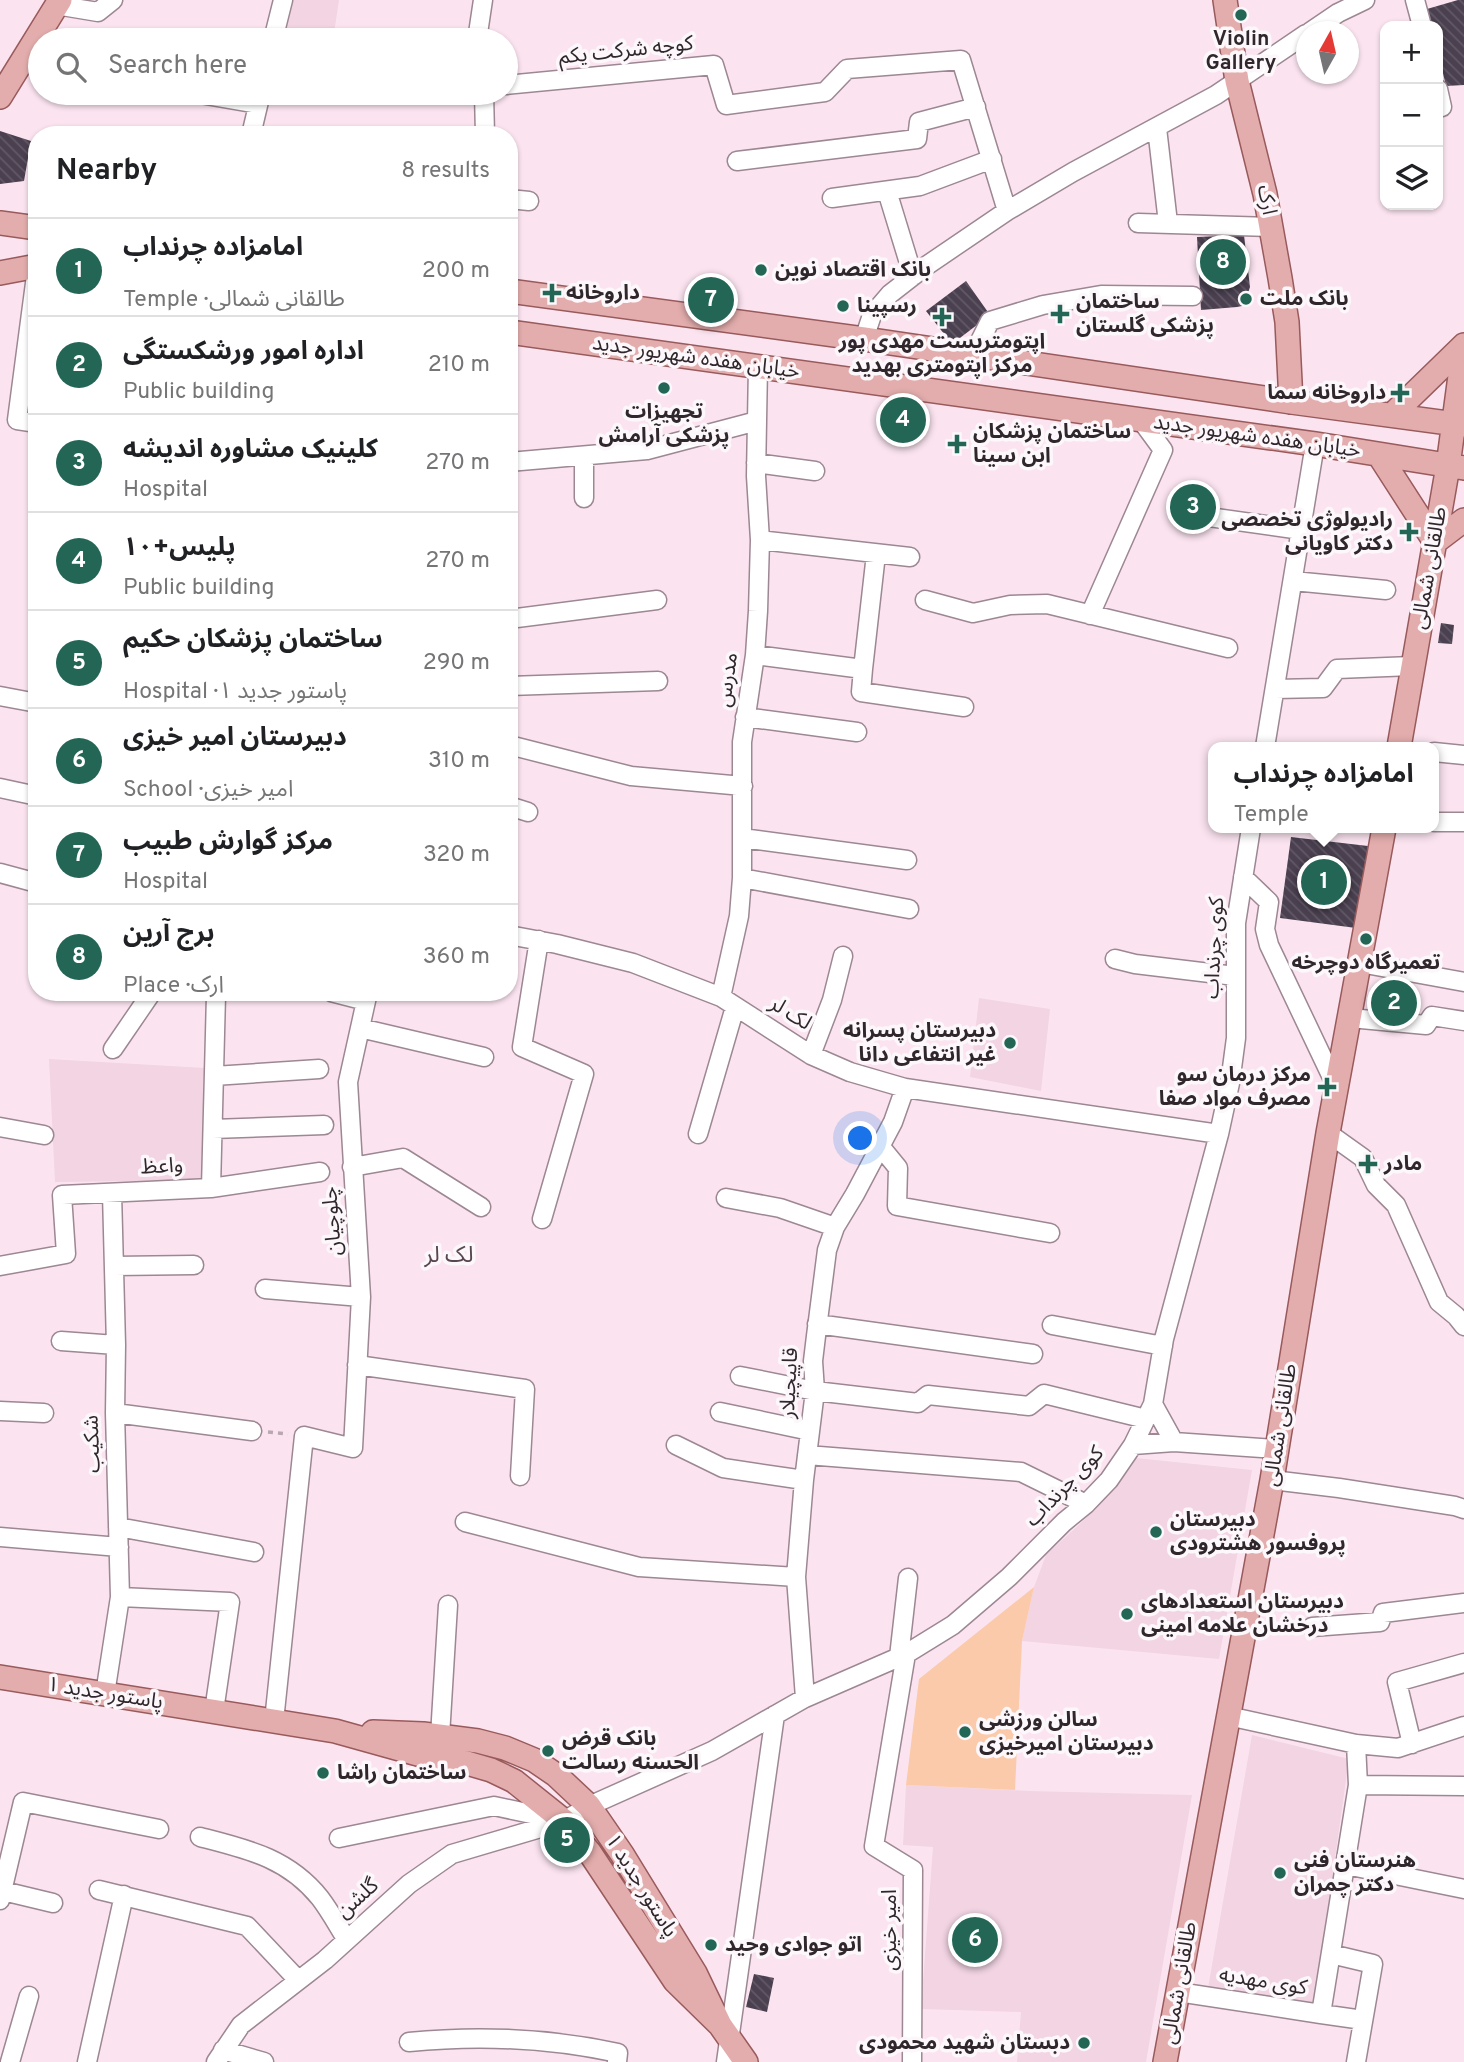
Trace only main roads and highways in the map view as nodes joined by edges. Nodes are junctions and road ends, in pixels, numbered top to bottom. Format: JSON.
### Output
{"nodes":[{"id":1,"x":1224,"y":0,"type":"edge"},
{"id":2,"x":58,"y":3,"type":"edge"},
{"id":3,"x":43,"y":28,"type":"edge"},
{"id":4,"x":28,"y":52,"type":"edge"},
{"id":5,"x":0,"y":97,"type":"edge"},
{"id":6,"x":0,"y":223,"type":"edge"},
{"id":7,"x":28,"y":227,"type":"edge"},
{"id":8,"x":0,"y":260,"type":"edge"},
{"id":9,"x":28,"y":265,"type":"edge"},
{"id":10,"x":28,"y":268,"type":"edge"},
{"id":11,"x":0,"y":273,"type":"edge"},
{"id":12,"x":518,"y":292,"type":"edge"},
{"id":13,"x":518,"y":333,"type":"edge"},
{"id":14,"x":1464,"y":346,"type":"edge"},
{"id":15,"x":1292,"y":402,"type":"junction"},
{"id":16,"x":1392,"y":415,"type":"junction"},
{"id":17,"x":1459,"y":424,"type":"edge"},
{"id":18,"x":1379,"y":455,"type":"junction"},
{"id":19,"x":1456,"y":467,"type":"edge"},
{"id":20,"x":1464,"y":520,"type":"edge"},
{"id":21,"x":1435,"y":542,"type":"junction"},
{"id":22,"x":1400,"y":742,"type":"edge"},
{"id":23,"x":1383,"y":833,"type":"edge"},
{"id":24,"x":0,"y":1677,"type":"edge"},
{"id":25,"x":335,"y":1731,"type":"junction"},
{"id":26,"x":725,"y":2032,"type":"junction"},
{"id":27,"x":746,"y":2062,"type":"edge"},
{"id":28,"x":1165,"y":2062,"type":"edge"}],
"edges":[{"from":1,"to":15,"type":"main road","name":"ارک"},
{"from":2,"to":3,"type":"main road"},
{"from":4,"to":5,"type":"main road"},
{"from":6,"to":7,"type":"main road"},
{"from":8,"to":9,"type":"main road"},
{"from":10,"to":11,"type":"main road"},
{"from":12,"to":15,"type":"main road","name":"خیابان هفده شهریور جدید"},
{"from":13,"to":18,"type":"main road","name":"خیابان هفده شهریور جدید"},
{"from":14,"to":16,"type":"main road"},
{"from":14,"to":17,"type":"main road","name":"طالقانی شمالی"},
{"from":15,"to":16,"type":"main road","name":"خیابان هفده شهریور جدید"},
{"from":16,"to":17,"type":"main road","name":"خیابان هفده شهریور جدید"},
{"from":17,"to":19,"type":"main road","name":"طالقانی شمالی"},
{"from":18,"to":19,"type":"main road","name":"خیابان هفده شهریور جدید"},
{"from":18,"to":21,"type":"main road"},
{"from":19,"to":21,"type":"main road","name":"طالقانی شمالی"},
{"from":20,"to":21,"type":"main road"},
{"from":21,"to":22,"type":"main road","name":"طالقانی شمالی"},
{"from":23,"to":28,"type":"main road","name":"طالقانی شمالی"},
{"from":24,"to":25,"type":"main road","name":"پاستور جدید ۱"},
{"from":25,"to":26,"type":"main road","name":"پاستور جدید ۱"},
{"from":25,"to":26,"type":"main road","name":"پاستور جدید ۱"},
{"from":26,"to":27,"type":"main road","name":"پاستور جدید ۱"}]}
